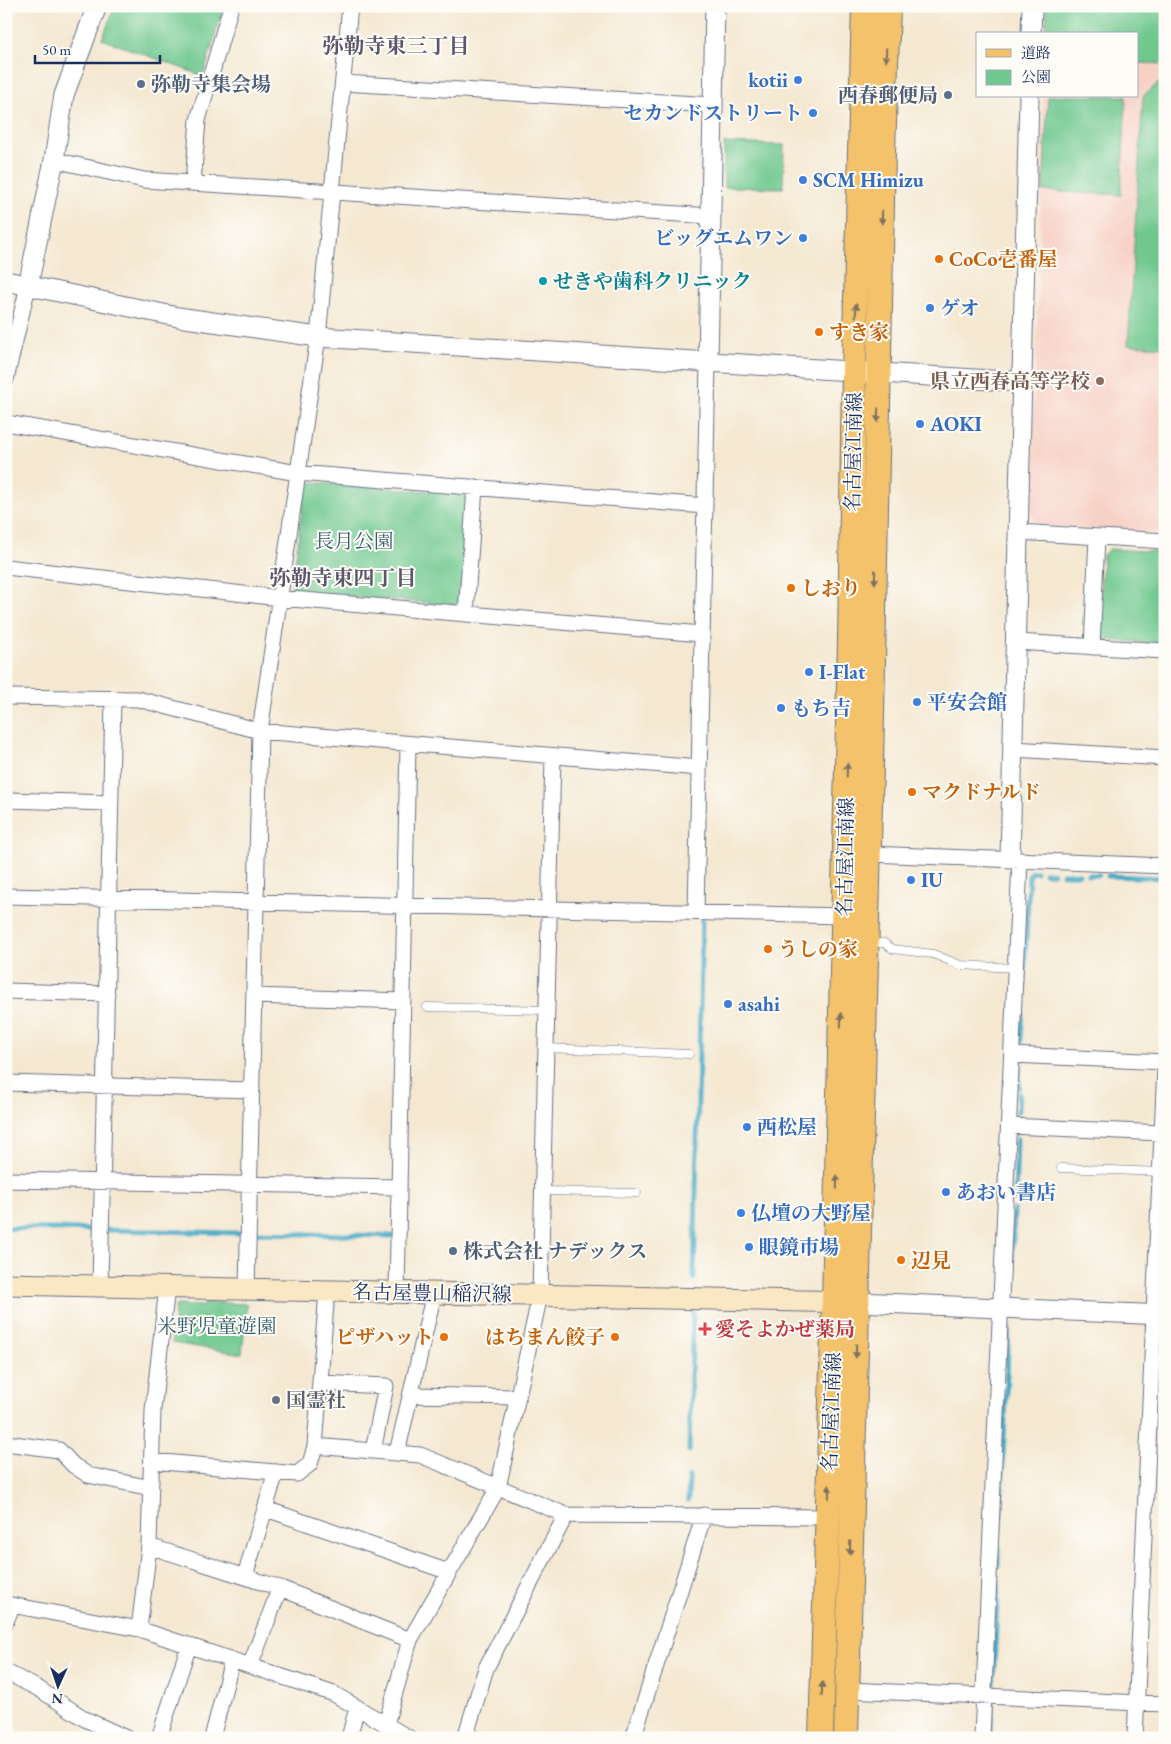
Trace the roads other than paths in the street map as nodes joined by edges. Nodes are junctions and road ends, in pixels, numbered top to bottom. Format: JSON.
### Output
{"nodes":[{"id":1,"x":97,"y":6,"type":"edge"},
{"id":2,"x":231,"y":6,"type":"edge"},
{"id":3,"x":350,"y":6,"type":"edge"},
{"id":4,"x":715,"y":6,"type":"edge"},
{"id":5,"x":864,"y":6,"type":"edge"},
{"id":6,"x":888,"y":6,"type":"edge"},
{"id":7,"x":1032,"y":6,"type":"edge"},
{"id":8,"x":1031,"y":32,"type":"edge"},
{"id":9,"x":343,"y":83,"type":"junction"},
{"id":10,"x":1029,"y":98,"type":"edge"},
{"id":11,"x":713,"y":105,"type":"junction"},
{"id":12,"x":54,"y":160,"type":"junction"},
{"id":13,"x":193,"y":183,"type":"junction"},
{"id":14,"x":332,"y":192,"type":"junction"},
{"id":15,"x":711,"y":216,"type":"junction"},
{"id":16,"x":6,"y":281,"type":"edge"},
{"id":17,"x":28,"y":286,"type":"junction"},
{"id":18,"x":318,"y":337,"type":"junction"},
{"id":19,"x":708,"y":363,"type":"junction"},
{"id":20,"x":854,"y":372,"type":"junction"},
{"id":21,"x":878,"y":374,"type":"junction"},
{"id":22,"x":6,"y":379,"type":"edge"},
{"id":23,"x":1022,"y":382,"type":"junction"},
{"id":24,"x":6,"y":423,"type":"edge"},
{"id":25,"x":298,"y":473,"type":"junction"},
{"id":26,"x":475,"y":487,"type":"junction"},
{"id":27,"x":705,"y":506,"type":"junction"},
{"id":28,"x":1018,"y":532,"type":"junction"},
{"id":29,"x":1097,"y":537,"type":"junction"},
{"id":30,"x":1165,"y":541,"type":"edge"},
{"id":31,"x":6,"y":567,"type":"edge"},
{"id":32,"x":280,"y":598,"type":"junction"},
{"id":33,"x":466,"y":614,"type":"junction"},
{"id":34,"x":702,"y":634,"type":"junction"},
{"id":35,"x":1016,"y":642,"type":"junction"},
{"id":36,"x":1092,"y":647,"type":"junction"},
{"id":37,"x":1165,"y":651,"type":"edge"},
{"id":38,"x":6,"y":697,"type":"edge"},
{"id":39,"x":113,"y":699,"type":"junction"},
{"id":40,"x":260,"y":731,"type":"junction"},
{"id":41,"x":408,"y":744,"type":"junction"},
{"id":42,"x":1013,"y":749,"type":"junction"},
{"id":43,"x":552,"y":756,"type":"junction"},
{"id":44,"x":1165,"y":758,"type":"edge"},
{"id":45,"x":699,"y":768,"type":"junction"},
{"id":46,"x":6,"y":800,"type":"edge"},
{"id":47,"x":110,"y":803,"type":"junction"},
{"id":48,"x":869,"y":854,"type":"junction"},
{"id":49,"x":1015,"y":859,"type":"junction"},
{"id":50,"x":1165,"y":866,"type":"edge"},
{"id":51,"x":6,"y":896,"type":"edge"},
{"id":52,"x":108,"y":898,"type":"junction"},
{"id":53,"x":256,"y":902,"type":"junction"},
{"id":54,"x":404,"y":905,"type":"junction"},
{"id":55,"x":549,"y":908,"type":"junction"},
{"id":56,"x":696,"y":912,"type":"junction"},
{"id":57,"x":843,"y":916,"type":"junction"},
{"id":58,"x":866,"y":942,"type":"junction"},
{"id":59,"x":1016,"y":968,"type":"junction"},
{"id":60,"x":6,"y":991,"type":"edge"},
{"id":61,"x":107,"y":994,"type":"junction"},
{"id":62,"x":254,"y":996,"type":"junction"},
{"id":63,"x":403,"y":1001,"type":"junction"},
{"id":64,"x":427,"y":1007,"type":"dead end"},
{"id":65,"x":547,"y":1010,"type":"junction"},
{"id":66,"x":546,"y":1048,"type":"junction"},
{"id":67,"x":689,"y":1054,"type":"dead end"},
{"id":68,"x":1012,"y":1055,"type":"junction"},
{"id":69,"x":1165,"y":1062,"type":"edge"},
{"id":70,"x":1165,"y":1067,"type":"edge"},
{"id":71,"x":6,"y":1082,"type":"edge"},
{"id":72,"x":105,"y":1085,"type":"junction"},
{"id":73,"x":252,"y":1090,"type":"junction"},
{"id":74,"x":1008,"y":1126,"type":"junction"},
{"id":75,"x":1162,"y":1133,"type":"junction"},
{"id":76,"x":1061,"y":1168,"type":"dead end"},
{"id":77,"x":1161,"y":1172,"type":"junction"},
{"id":78,"x":6,"y":1180,"type":"edge"},
{"id":79,"x":102,"y":1181,"type":"junction"},
{"id":80,"x":250,"y":1184,"type":"junction"},
{"id":81,"x":399,"y":1186,"type":"junction"},
{"id":82,"x":543,"y":1191,"type":"junction"},
{"id":83,"x":637,"y":1194,"type":"dead end"},
{"id":84,"x":6,"y":1284,"type":"edge"},
{"id":85,"x":100,"y":1286,"type":"junction"},
{"id":86,"x":167,"y":1287,"type":"junction"},
{"id":87,"x":247,"y":1289,"type":"junction"},
{"id":88,"x":327,"y":1291,"type":"junction"},
{"id":89,"x":397,"y":1292,"type":"junction"},
{"id":90,"x":434,"y":1293,"type":"junction"},
{"id":91,"x":540,"y":1295,"type":"junction"},
{"id":92,"x":846,"y":1301,"type":"junction"},
{"id":93,"x":1001,"y":1308,"type":"junction"},
{"id":94,"x":1160,"y":1315,"type":"edge"},
{"id":95,"x":320,"y":1384,"type":"junction"},
{"id":96,"x":411,"y":1396,"type":"junction"},
{"id":97,"x":518,"y":1397,"type":"junction"},
{"id":98,"x":6,"y":1443,"type":"edge"},
{"id":99,"x":315,"y":1446,"type":"junction"},
{"id":100,"x":373,"y":1451,"type":"junction"},
{"id":101,"x":397,"y":1454,"type":"junction"},
{"id":102,"x":152,"y":1461,"type":"junction"},
{"id":103,"x":276,"y":1472,"type":"junction"},
{"id":104,"x":151,"y":1488,"type":"junction"},
{"id":105,"x":498,"y":1488,"type":"junction"},
{"id":106,"x":266,"y":1509,"type":"junction"},
{"id":107,"x":566,"y":1515,"type":"junction"},
{"id":108,"x":704,"y":1515,"type":"junction"},
{"id":109,"x":828,"y":1517,"type":"junction"},
{"id":110,"x":149,"y":1546,"type":"junction"},
{"id":111,"x":449,"y":1572,"type":"junction"},
{"id":112,"x":245,"y":1576,"type":"junction"},
{"id":113,"x":280,"y":1588,"type":"junction"},
{"id":114,"x":9,"y":1605,"type":"edge"},
{"id":115,"x":6,"y":1621,"type":"edge"},
{"id":116,"x":139,"y":1629,"type":"junction"},
{"id":117,"x":410,"y":1640,"type":"junction"},
{"id":118,"x":189,"y":1645,"type":"junction"},
{"id":119,"x":232,"y":1660,"type":"junction"},
{"id":120,"x":250,"y":1666,"type":"junction"},
{"id":121,"x":6,"y":1672,"type":"edge"},
{"id":122,"x":847,"y":1690,"type":"junction"},
{"id":123,"x":984,"y":1696,"type":"junction"},
{"id":124,"x":1137,"y":1703,"type":"junction"},
{"id":125,"x":1165,"y":1704,"type":"edge"},
{"id":126,"x":357,"y":1707,"type":"junction"},
{"id":127,"x":386,"y":1724,"type":"junction"},
{"id":128,"x":125,"y":1738,"type":"edge"},
{"id":129,"x":159,"y":1738,"type":"edge"},
{"id":130,"x":212,"y":1738,"type":"edge"},
{"id":131,"x":349,"y":1738,"type":"edge"},
{"id":132,"x":410,"y":1738,"type":"edge"},
{"id":133,"x":465,"y":1738,"type":"edge"},
{"id":134,"x":633,"y":1738,"type":"edge"},
{"id":135,"x":821,"y":1738,"type":"edge"},
{"id":136,"x":846,"y":1738,"type":"edge"},
{"id":137,"x":982,"y":1738,"type":"edge"},
{"id":138,"x":1135,"y":1738,"type":"edge"}],
"edges":[{"from":1,"to":12,"type":"street"},
{"from":2,"to":13,"type":"street"},
{"from":3,"to":9,"type":"street"},
{"from":4,"to":11,"type":"street"},
{"from":20,"to":5,"type":"main road","name":"名古屋江南線","one_way":true},
{"from":6,"to":21,"type":"main road","name":"名古屋江南線","one_way":true},
{"from":7,"to":8,"type":"street"},
{"from":9,"to":11,"type":"street"},
{"from":9,"to":14,"type":"street"},
{"from":10,"to":23,"type":"street"},
{"from":11,"to":15,"type":"street"},
{"from":12,"to":13,"type":"street"},
{"from":12,"to":17,"type":"street"},
{"from":13,"to":14,"type":"street"},
{"from":14,"to":15,"type":"street"},
{"from":14,"to":18,"type":"street"},
{"from":15,"to":19,"type":"street"},
{"from":16,"to":17,"type":"street"},
{"from":17,"to":18,"type":"street"},
{"from":17,"to":22,"type":"street"},
{"from":18,"to":19,"type":"street"},
{"from":18,"to":25,"type":"street"},
{"from":19,"to":20,"type":"street"},
{"from":19,"to":27,"type":"street"},
{"from":20,"to":21,"type":"street"},
{"from":57,"to":20,"type":"main road","name":"名古屋江南線","one_way":true},
{"from":21,"to":23,"type":"street"},
{"from":21,"to":48,"type":"main road","name":"名古屋江南線","one_way":true},
{"from":23,"to":28,"type":"street"},
{"from":24,"to":25,"type":"street"},
{"from":25,"to":26,"type":"street"},
{"from":25,"to":32,"type":"street"},
{"from":26,"to":27,"type":"street"},
{"from":26,"to":33,"type":"street"},
{"from":27,"to":34,"type":"street"},
{"from":28,"to":29,"type":"street"},
{"from":28,"to":35,"type":"street"},
{"from":29,"to":30,"type":"street"},
{"from":29,"to":36,"type":"street"},
{"from":31,"to":32,"type":"street"},
{"from":32,"to":33,"type":"street"},
{"from":32,"to":40,"type":"street"},
{"from":33,"to":34,"type":"street"},
{"from":34,"to":45,"type":"street"},
{"from":35,"to":36,"type":"street"},
{"from":35,"to":42,"type":"street"},
{"from":36,"to":37,"type":"street"},
{"from":38,"to":39,"type":"street"},
{"from":39,"to":40,"type":"street"},
{"from":39,"to":47,"type":"street"},
{"from":40,"to":41,"type":"street"},
{"from":40,"to":53,"type":"street"},
{"from":41,"to":43,"type":"street"},
{"from":41,"to":54,"type":"street"},
{"from":42,"to":44,"type":"street"},
{"from":42,"to":49,"type":"street"},
{"from":43,"to":45,"type":"street"},
{"from":43,"to":55,"type":"street"},
{"from":45,"to":56,"type":"street"},
{"from":46,"to":47,"type":"street"},
{"from":47,"to":52,"type":"street"},
{"from":48,"to":49,"type":"street"},
{"from":48,"to":58,"type":"main road","name":"名古屋江南線"},
{"from":49,"to":50,"type":"street"},
{"from":49,"to":59,"type":"street"},
{"from":51,"to":52,"type":"street"},
{"from":52,"to":53,"type":"street"},
{"from":52,"to":61,"type":"street"},
{"from":53,"to":54,"type":"street"},
{"from":53,"to":62,"type":"street"},
{"from":54,"to":55,"type":"street"},
{"from":54,"to":63,"type":"street"},
{"from":55,"to":56,"type":"street"},
{"from":55,"to":65,"type":"street"},
{"from":56,"to":57,"type":"street"},
{"from":92,"to":57,"type":"main road","name":"名古屋江南線","one_way":true},
{"from":58,"to":59,"type":"lane"},
{"from":58,"to":92,"type":"main road","name":"名古屋江南線"},
{"from":59,"to":68,"type":"street"},
{"from":60,"to":61,"type":"street"},
{"from":61,"to":72,"type":"street"},
{"from":62,"to":63,"type":"street"},
{"from":62,"to":73,"type":"street"},
{"from":63,"to":81,"type":"street"},
{"from":64,"to":65,"type":"lane"},
{"from":65,"to":66,"type":"street"},
{"from":66,"to":67,"type":"lane"},
{"from":66,"to":82,"type":"street"},
{"from":68,"to":69,"type":"street"},
{"from":68,"to":74,"type":"street"},
{"from":70,"to":75,"type":"street"},
{"from":71,"to":72,"type":"street"},
{"from":72,"to":73,"type":"street"},
{"from":72,"to":79,"type":"street"},
{"from":73,"to":80,"type":"street"},
{"from":74,"to":75,"type":"street"},
{"from":74,"to":93,"type":"street"},
{"from":75,"to":77,"type":"street"},
{"from":76,"to":77,"type":"lane"},
{"from":77,"to":94,"type":"street"},
{"from":78,"to":79,"type":"street"},
{"from":79,"to":80,"type":"street"},
{"from":79,"to":85,"type":"street"},
{"from":80,"to":81,"type":"street"},
{"from":80,"to":87,"type":"street"},
{"from":81,"to":89,"type":"street"},
{"from":82,"to":83,"type":"lane"},
{"from":82,"to":91,"type":"street"},
{"from":84,"to":85,"type":"main road","name":"名古屋豊山稲沢線"},
{"from":85,"to":86,"type":"main road","name":"名古屋豊山稲沢線"},
{"from":86,"to":87,"type":"main road","name":"名古屋豊山稲沢線"},
{"from":86,"to":102,"type":"street"},
{"from":87,"to":88,"type":"main road","name":"名古屋豊山稲沢線"},
{"from":88,"to":89,"type":"main road","name":"名古屋豊山稲沢線"},
{"from":88,"to":95,"type":"street"},
{"from":89,"to":90,"type":"main road","name":"名古屋豊山稲沢線"},
{"from":90,"to":91,"type":"main road","name":"名古屋豊山稲沢線"},
{"from":90,"to":96,"type":"street"},
{"from":91,"to":92,"type":"main road","name":"名古屋豊山稲沢線"},
{"from":91,"to":97,"type":"street"},
{"from":92,"to":93,"type":"street"},
{"from":109,"to":92,"type":"main road","name":"名古屋江南線","one_way":true},
{"from":92,"to":122,"type":"main road","name":"名古屋江南線","one_way":true},
{"from":93,"to":94,"type":"street"},
{"from":93,"to":123,"type":"street"},
{"from":94,"to":124,"type":"street"},
{"from":95,"to":99,"type":"street"},
{"from":95,"to":100,"type":"street"},
{"from":96,"to":97,"type":"street"},
{"from":96,"to":101,"type":"street"},
{"from":97,"to":105,"type":"street"},
{"from":98,"to":104,"type":"street"},
{"from":99,"to":100,"type":"street"},
{"from":99,"to":103,"type":"street"},
{"from":100,"to":101,"type":"street"},
{"from":101,"to":105,"type":"street"},
{"from":102,"to":103,"type":"street"},
{"from":102,"to":104,"type":"street"},
{"from":103,"to":106,"type":"street"},
{"from":104,"to":110,"type":"street"},
{"from":105,"to":107,"type":"street"},
{"from":105,"to":111,"type":"street"},
{"from":106,"to":111,"type":"street"},
{"from":106,"to":112,"type":"street"},
{"from":107,"to":108,"type":"street"},
{"from":107,"to":133,"type":"street"},
{"from":108,"to":109,"type":"street"},
{"from":108,"to":134,"type":"street"},
{"from":135,"to":109,"type":"main road","name":"名古屋江南線","one_way":true},
{"from":110,"to":112,"type":"street"},
{"from":110,"to":116,"type":"street"},
{"from":111,"to":117,"type":"street"},
{"from":112,"to":113,"type":"street"},
{"from":113,"to":117,"type":"street"},
{"from":113,"to":120,"type":"street"},
{"from":114,"to":115,"type":"street"},
{"from":114,"to":116,"type":"street"},
{"from":116,"to":118,"type":"street"},
{"from":117,"to":127,"type":"street"},
{"from":118,"to":119,"type":"street"},
{"from":118,"to":129,"type":"street"},
{"from":119,"to":120,"type":"street"},
{"from":119,"to":130,"type":"street"},
{"from":120,"to":126,"type":"street"},
{"from":121,"to":128,"type":"street"},
{"from":122,"to":123,"type":"street"},
{"from":122,"to":136,"type":"main road","name":"名古屋江南線"},
{"from":123,"to":124,"type":"street"},
{"from":123,"to":137,"type":"street"},
{"from":124,"to":125,"type":"street"},
{"from":124,"to":138,"type":"street"},
{"from":126,"to":127,"type":"street"},
{"from":126,"to":131,"type":"street"},
{"from":127,"to":132,"type":"street"}]}
